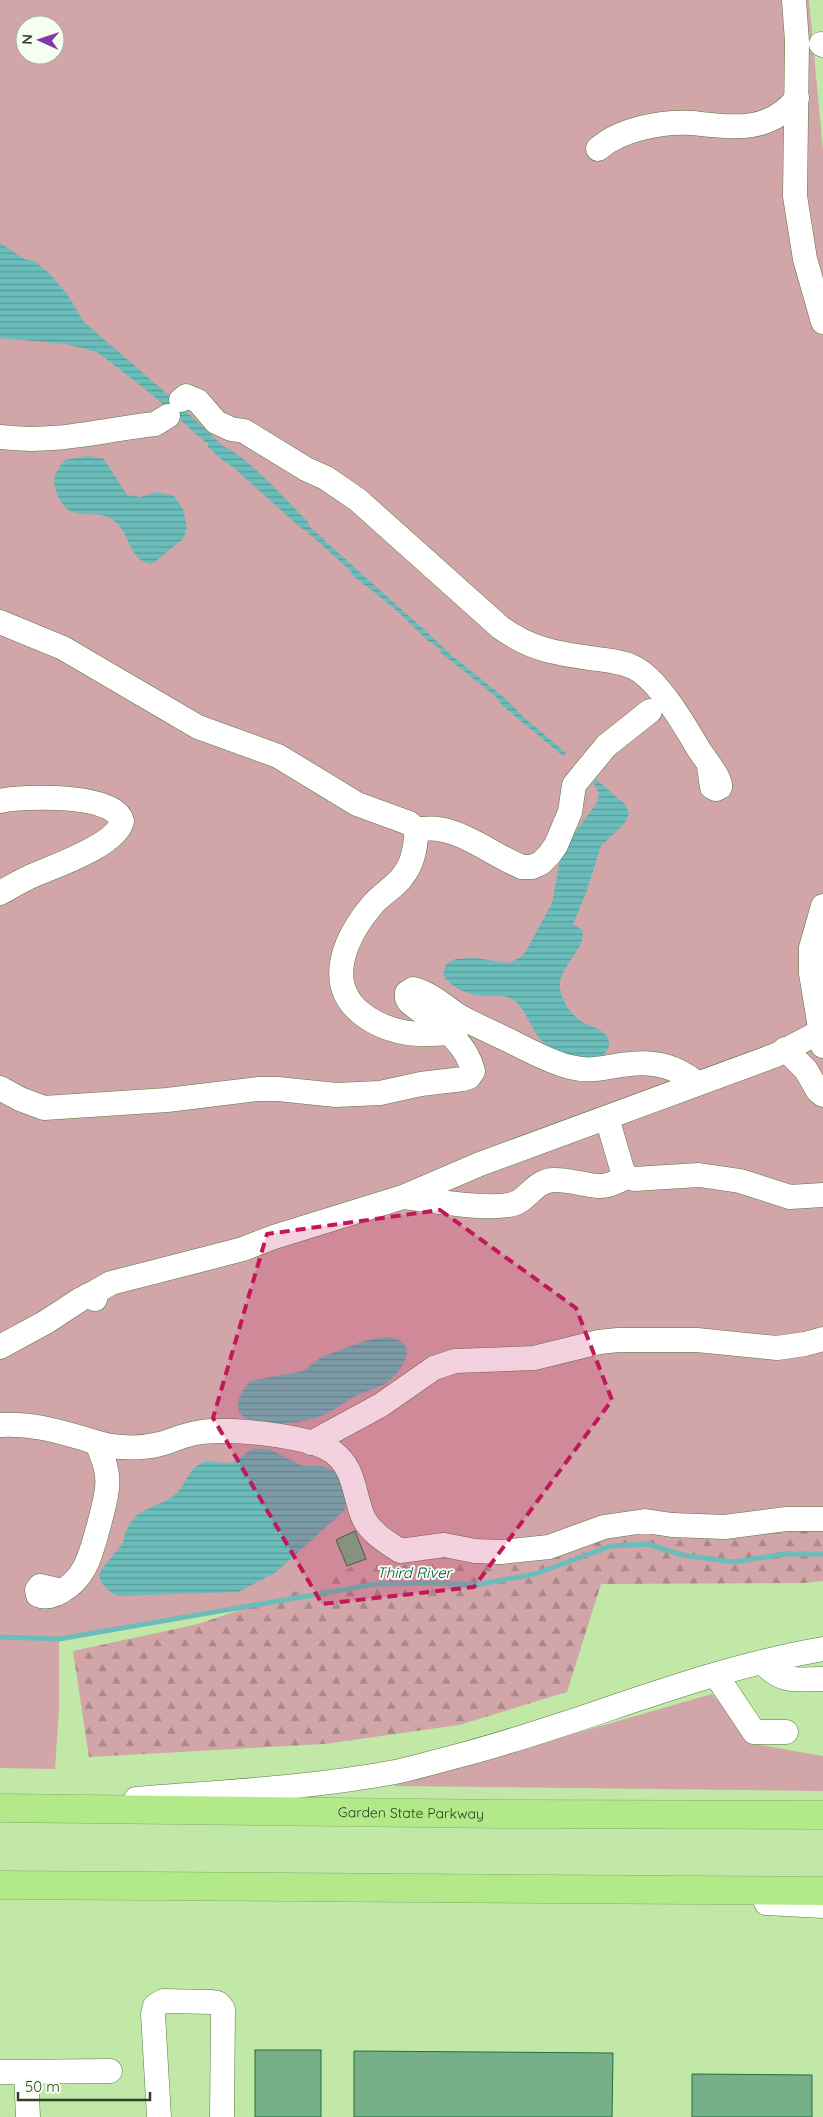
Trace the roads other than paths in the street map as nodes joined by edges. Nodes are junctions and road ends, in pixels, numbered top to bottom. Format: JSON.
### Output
{"nodes":[{"id":1,"x":794,"y":0,"type":"edge"},
{"id":2,"x":797,"y":98,"type":"junction"},
{"id":3,"x":598,"y":149,"type":"dead end"},
{"id":4,"x":823,"y":322,"type":"edge"},
{"id":5,"x":0,"y":437,"type":"edge"},
{"id":6,"x":0,"y":622,"type":"edge"},
{"id":7,"x":650,"y":712,"type":"dead end"},
{"id":8,"x":709,"y":766,"type":"dead end"},
{"id":9,"x":0,"y":800,"type":"edge"},
{"id":10,"x":417,"y":830,"type":"junction"},
{"id":11,"x":0,"y":893,"type":"edge"},
{"id":12,"x":823,"y":906,"type":"edge"},
{"id":13,"x":482,"y":1028,"type":"junction"},
{"id":14,"x":448,"y":1033,"type":"junction"},
{"id":15,"x":822,"y":1036,"type":"edge"},
{"id":16,"x":786,"y":1050,"type":"junction"},
{"id":17,"x":697,"y":1083,"type":"junction"},
{"id":18,"x":0,"y":1088,"type":"edge"},
{"id":19,"x":823,"y":1095,"type":"edge"},
{"id":20,"x":608,"y":1118,"type":"junction"},
{"id":21,"x":627,"y":1177,"type":"junction"},
{"id":22,"x":444,"y":1192,"type":"junction"},
{"id":23,"x":823,"y":1195,"type":"edge"},
{"id":24,"x":823,"y":1339,"type":"edge"},
{"id":25,"x":0,"y":1347,"type":"edge"},
{"id":26,"x":0,"y":1425,"type":"edge"},
{"id":27,"x":311,"y":1443,"type":"junction"},
{"id":28,"x":106,"y":1445,"type":"junction"},
{"id":29,"x":823,"y":1518,"type":"edge"},
{"id":30,"x":62,"y":1591,"type":"dead end"},
{"id":31,"x":823,"y":1649,"type":"edge"},
{"id":32,"x":763,"y":1663,"type":"junction"},
{"id":33,"x":716,"y":1675,"type":"junction"},
{"id":34,"x":823,"y":1679,"type":"edge"},
{"id":35,"x":786,"y":1732,"type":"dead end"},
{"id":36,"x":0,"y":1808,"type":"edge"},
{"id":37,"x":31,"y":1808,"type":"junction"},
{"id":38,"x":823,"y":1815,"type":"edge"},
{"id":39,"x":0,"y":1885,"type":"edge"},
{"id":40,"x":499,"y":1889,"type":"junction"},
{"id":41,"x":823,"y":1891,"type":"edge"},
{"id":42,"x":823,"y":1906,"type":"edge"},
{"id":43,"x":110,"y":2071,"type":"dead end"},
{"id":44,"x":0,"y":2072,"type":"edge"},
{"id":45,"x":26,"y":2072,"type":"junction"},
{"id":46,"x":28,"y":2117,"type":"edge"},
{"id":47,"x":159,"y":2117,"type":"edge"},
{"id":48,"x":222,"y":2117,"type":"edge"}],
"edges":[{"from":1,"to":2,"type":"street"},
{"from":2,"to":3,"type":"street"},
{"from":2,"to":4,"type":"street"},
{"from":5,"to":8,"type":"street"},
{"from":6,"to":10,"type":"street"},
{"from":7,"to":10,"type":"street"},
{"from":9,"to":11,"type":"street"},
{"from":10,"to":14,"type":"street"},
{"from":12,"to":15,"type":"street"},
{"from":13,"to":14,"type":"street"},
{"from":13,"to":14,"type":"street"},
{"from":13,"to":17,"type":"street"},
{"from":14,"to":18,"type":"street"},
{"from":15,"to":16,"type":"street"},
{"from":16,"to":17,"type":"street"},
{"from":16,"to":19,"type":"street"},
{"from":17,"to":20,"type":"street"},
{"from":20,"to":21,"type":"street"},
{"from":20,"to":22,"type":"street"},
{"from":21,"to":22,"type":"street"},
{"from":21,"to":23,"type":"street"},
{"from":22,"to":25,"type":"street"},
{"from":24,"to":27,"type":"street"},
{"from":26,"to":28,"type":"street"},
{"from":27,"to":28,"type":"street"},
{"from":27,"to":29,"type":"street"},
{"from":28,"to":30,"type":"street"},
{"from":31,"to":32,"type":"street"},
{"from":32,"to":33,"type":"street"},
{"from":32,"to":34,"type":"street"},
{"from":33,"to":35,"type":"street"},
{"from":33,"to":37,"type":"street"},
{"from":36,"to":37,"type":"highway","name":"Garden State Parkway"},
{"from":37,"to":38,"type":"highway","name":"Garden State Parkway"},
{"from":39,"to":40,"type":"highway"},
{"from":40,"to":41,"type":"highway"},
{"from":40,"to":42,"type":"street"},
{"from":43,"to":45,"type":"street"},
{"from":44,"to":45,"type":"street"},
{"from":45,"to":46,"type":"street"},
{"from":47,"to":48,"type":"street"}]}
